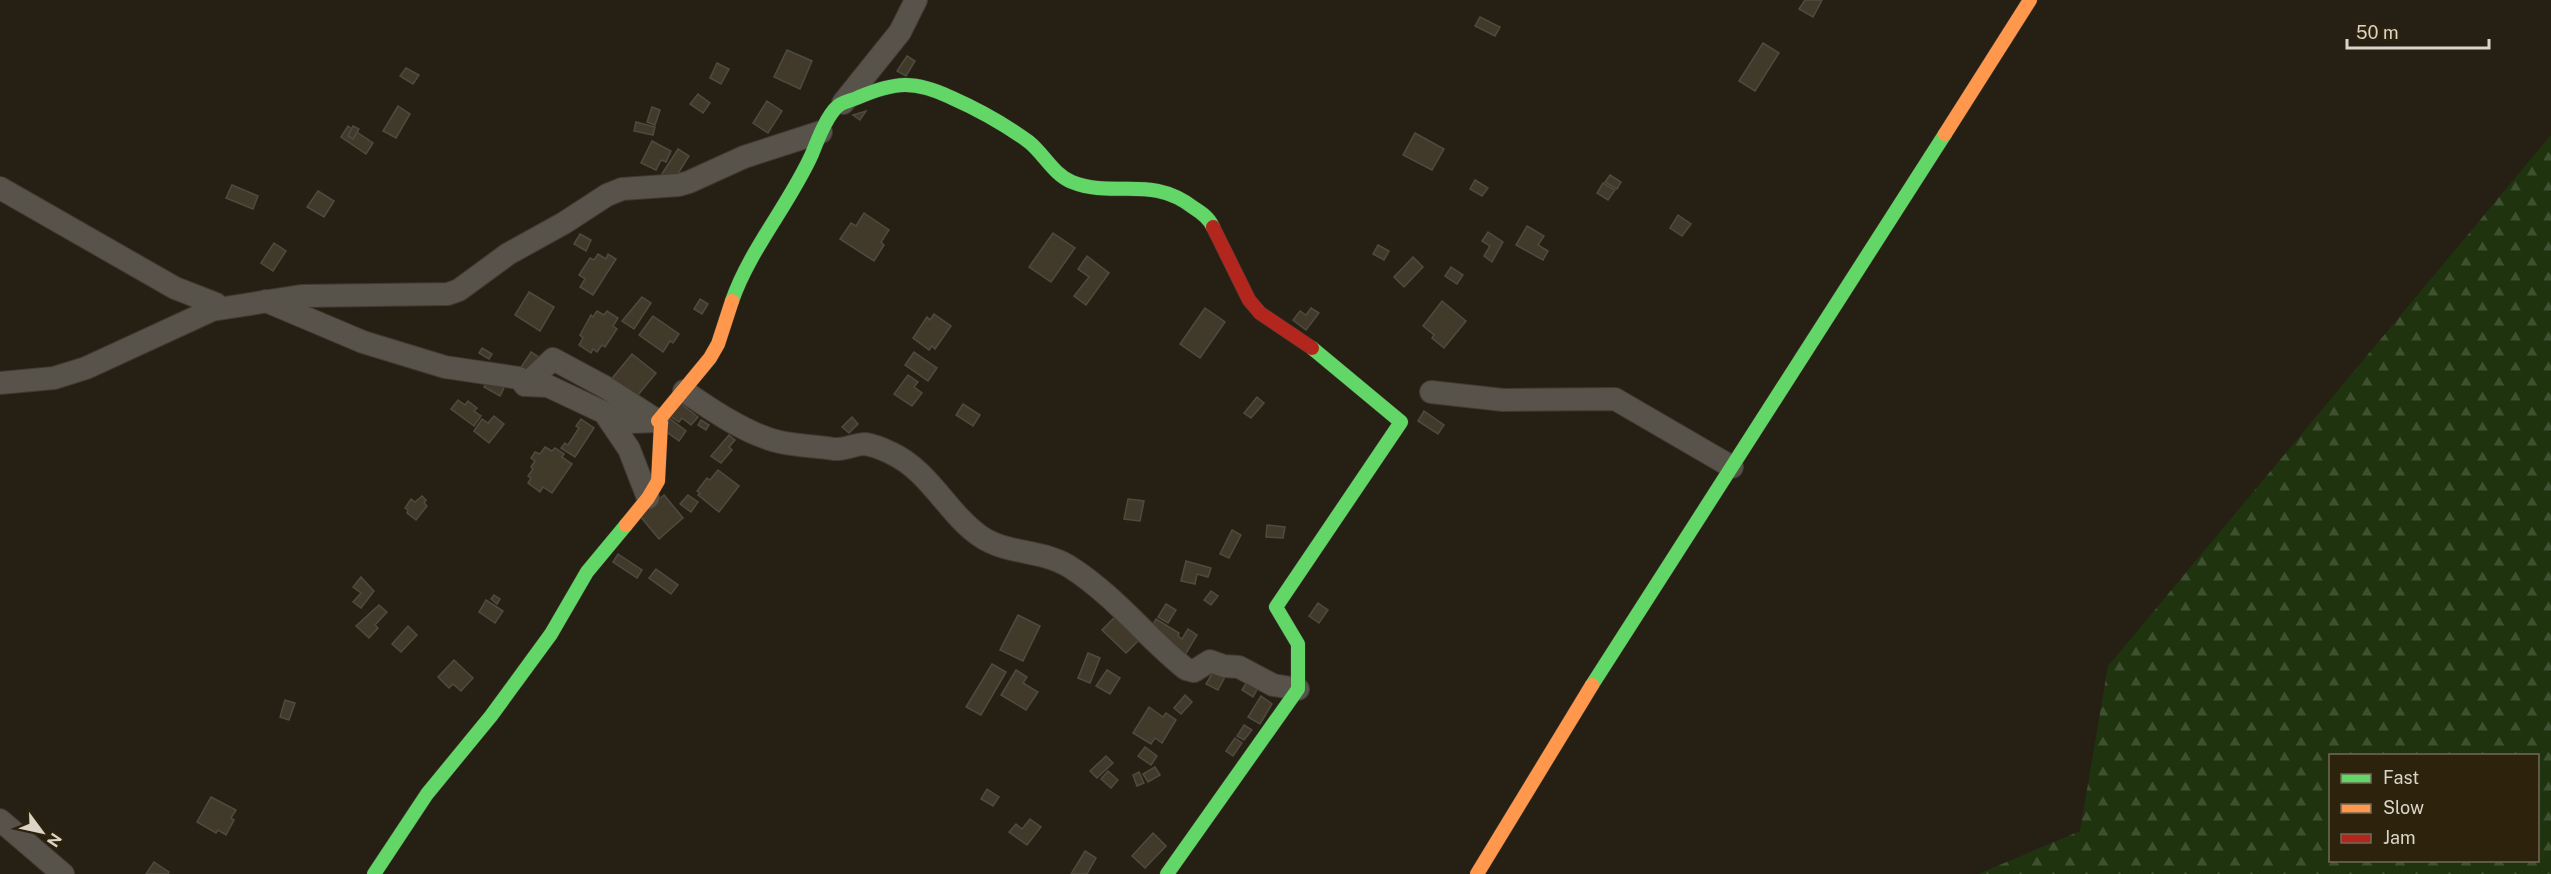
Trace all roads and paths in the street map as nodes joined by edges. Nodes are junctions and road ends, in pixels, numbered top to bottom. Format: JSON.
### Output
{"nodes":[{"id":1,"x":916,"y":0,"type":"edge"},
{"id":2,"x":2031,"y":0,"type":"edge"},
{"id":3,"x":843,"y":104,"type":"junction"},
{"id":4,"x":821,"y":132,"type":"junction"},
{"id":5,"x":0,"y":188,"type":"edge"},
{"id":6,"x":265,"y":300,"type":"junction"},
{"id":7,"x":216,"y":304,"type":"dead end"},
{"id":8,"x":0,"y":383,"type":"edge"},
{"id":9,"x":525,"y":385,"type":"junction"},
{"id":10,"x":684,"y":391,"type":"junction"},
{"id":11,"x":1431,"y":392,"type":"dead end"},
{"id":12,"x":606,"y":415,"type":"junction"},
{"id":13,"x":658,"y":421,"type":"junction"},
{"id":14,"x":1732,"y":467,"type":"junction"},
{"id":15,"x":648,"y":498,"type":"junction"},
{"id":16,"x":1298,"y":689,"type":"junction"},
{"id":17,"x":0,"y":820,"type":"edge"},
{"id":18,"x":63,"y":874,"type":"edge"},
{"id":19,"x":375,"y":874,"type":"edge"},
{"id":20,"x":1167,"y":874,"type":"edge"},
{"id":21,"x":1477,"y":874,"type":"edge"}],
"edges":[{"from":1,"to":3,"type":"street"},
{"from":2,"to":14,"type":"street"},
{"from":3,"to":4,"type":"street"},
{"from":3,"to":16,"type":"street"},
{"from":4,"to":6,"type":"street"},
{"from":4,"to":10,"type":"street"},
{"from":5,"to":7,"type":"street"},
{"from":6,"to":8,"type":"street"},
{"from":6,"to":9,"type":"street"},
{"from":9,"to":12,"type":"street"},
{"from":9,"to":13,"type":"street"},
{"from":10,"to":13,"type":"street"},
{"from":10,"to":16,"type":"street"},
{"from":11,"to":14,"type":"street"},
{"from":12,"to":13,"type":"street"},
{"from":12,"to":15,"type":"street"},
{"from":13,"to":15,"type":"street"},
{"from":14,"to":21,"type":"street"},
{"from":15,"to":19,"type":"street"},
{"from":16,"to":20,"type":"street"},
{"from":17,"to":18,"type":"street"}]}
